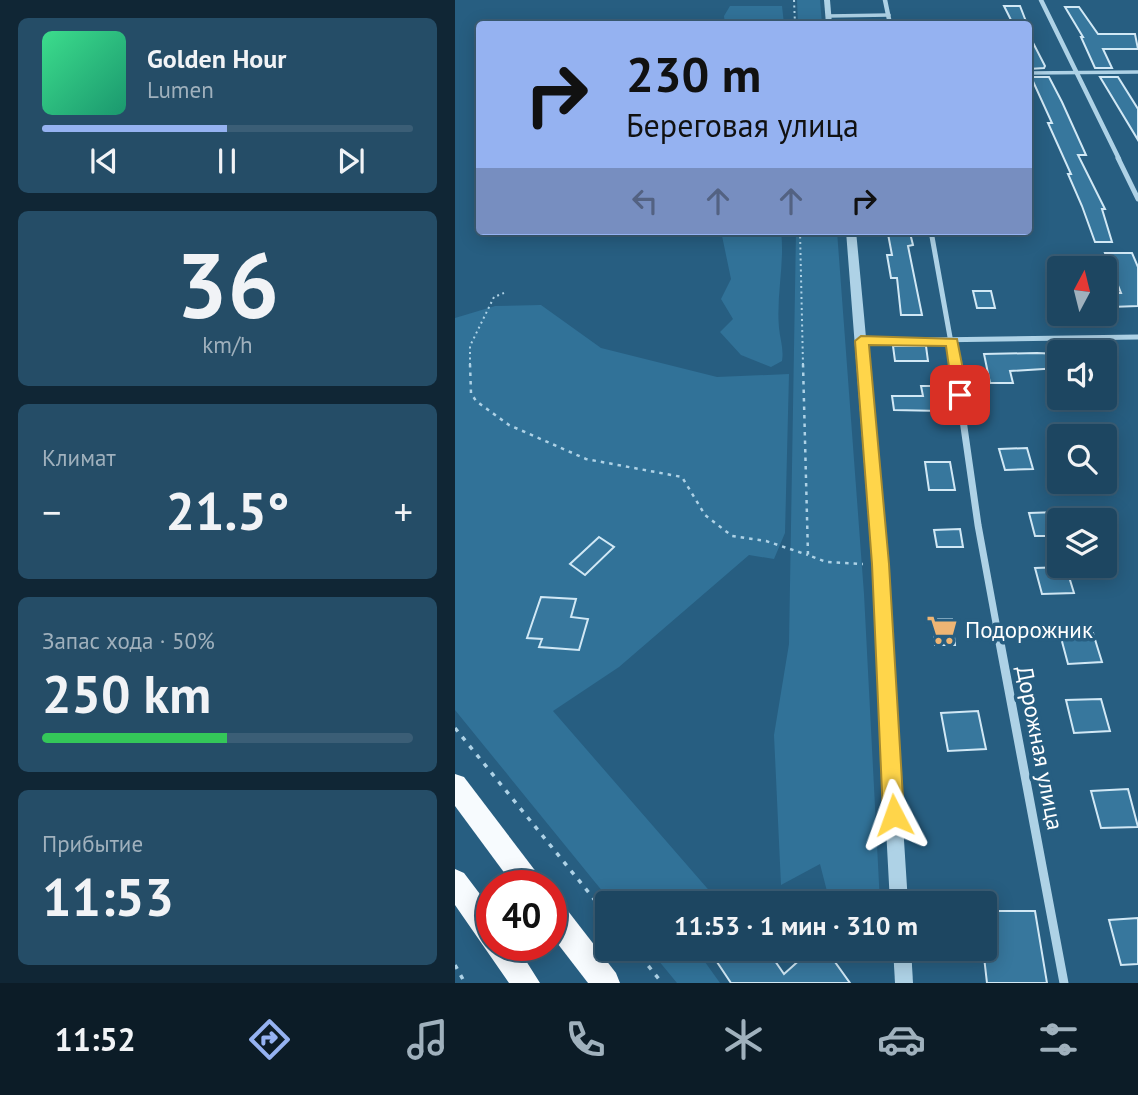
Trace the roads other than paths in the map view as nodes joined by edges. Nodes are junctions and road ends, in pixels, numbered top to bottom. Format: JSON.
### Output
{"nodes":[{"id":1,"x":827,"y":0,"type":"edge"},
{"id":2,"x":885,"y":0,"type":"edge"},
{"id":3,"x":1041,"y":0,"type":"edge"},
{"id":4,"x":889,"y":15,"type":"junction"},
{"id":5,"x":829,"y":20,"type":"edge"},
{"id":6,"x":890,"y":21,"type":"edge"},
{"id":7,"x":1075,"y":72,"type":"junction"},
{"id":8,"x":1138,"y":72,"type":"edge"},
{"id":9,"x":1032,"y":73,"type":"edge"},
{"id":10,"x":1138,"y":199,"type":"edge"},
{"id":11,"x":851,"y":235,"type":"edge"},
{"id":12,"x":932,"y":235,"type":"edge"},
{"id":13,"x":1138,"y":337,"type":"edge"},
{"id":14,"x":861,"y":341,"type":"junction"},
{"id":15,"x":952,"y":342,"type":"junction"},
{"id":16,"x":455,"y":786,"type":"edge"},
{"id":17,"x":519,"y":870,"type":"edge"},
{"id":18,"x":455,"y":882,"type":"edge"},
{"id":19,"x":898,"y":891,"type":"edge"},
{"id":20,"x":476,"y":912,"type":"edge"},
{"id":21,"x":567,"y":933,"type":"edge"},
{"id":22,"x":510,"y":961,"type":"edge"},
{"id":23,"x":903,"y":961,"type":"edge"},
{"id":24,"x":526,"y":983,"type":"edge"},
{"id":25,"x":606,"y":983,"type":"edge"},
{"id":26,"x":904,"y":983,"type":"edge"},
{"id":27,"x":1064,"y":983,"type":"edge"}],
"edges":[{"from":1,"to":5,"type":"street"},
{"from":2,"to":4,"type":"street"},
{"from":3,"to":7,"type":"street"},
{"from":4,"to":5,"type":"lane"},
{"from":4,"to":6,"type":"street"},
{"from":7,"to":8,"type":"lane"},
{"from":7,"to":9,"type":"lane"},
{"from":7,"to":10,"type":"street"},
{"from":11,"to":14,"type":"street"},
{"from":12,"to":15,"type":"street","name":"Дорожная улица"},
{"from":13,"to":15,"type":"street"},
{"from":14,"to":15,"type":"street"},
{"from":14,"to":19,"type":"street"},
{"from":15,"to":27,"type":"street","name":"Дорожная улица"},
{"from":16,"to":17,"type":"highway"},
{"from":18,"to":20,"type":"highway"},
{"from":21,"to":25,"type":"highway"},
{"from":22,"to":24,"type":"highway"},
{"from":23,"to":26,"type":"street"}]}
